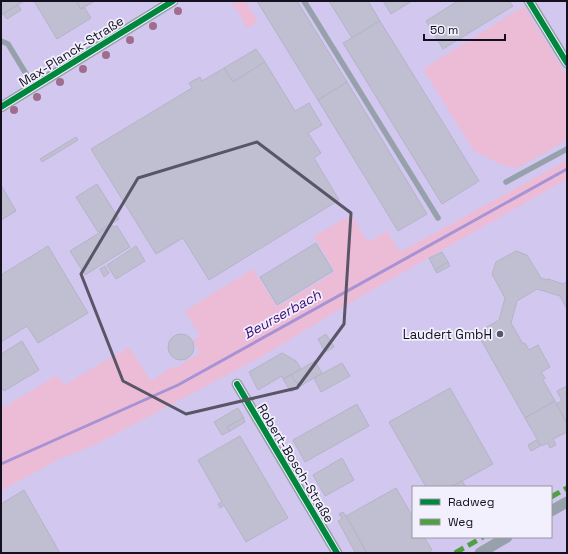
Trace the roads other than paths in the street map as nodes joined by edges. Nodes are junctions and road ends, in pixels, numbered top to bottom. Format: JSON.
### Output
{"nodes":[{"id":1,"x":173,"y":1,"type":"edge"},
{"id":2,"x":304,"y":1,"type":"edge"},
{"id":3,"x":529,"y":1,"type":"edge"},
{"id":4,"x":1,"y":41,"type":"edge"},
{"id":5,"x":567,"y":63,"type":"edge"},
{"id":6,"x":34,"y":87,"type":"junction"},
{"id":7,"x":1,"y":107,"type":"edge"},
{"id":8,"x":567,"y":149,"type":"edge"},
{"id":9,"x":506,"y":182,"type":"dead end"},
{"id":10,"x":438,"y":218,"type":"dead end"},
{"id":11,"x":237,"y":384,"type":"dead end"},
{"id":12,"x":567,"y":502,"type":"edge"},
{"id":13,"x":552,"y":510,"type":"edge"},
{"id":14,"x":505,"y":538,"type":"edge"},
{"id":15,"x":337,"y":553,"type":"edge"},
{"id":16,"x":480,"y":553,"type":"edge"}],
"edges":[{"from":1,"to":6,"type":"street","name":"Max-Planck-Straße"},
{"from":2,"to":10,"type":"lane"},
{"from":3,"to":5,"type":"street"},
{"from":4,"to":6,"type":"lane"},
{"from":6,"to":7,"type":"street","name":"Max-Planck-Straße"},
{"from":8,"to":9,"type":"lane"},
{"from":11,"to":15,"type":"street","name":"Robert-Bosch-Straße"},
{"from":12,"to":13,"type":"street"},
{"from":14,"to":16,"type":"street"}]}
